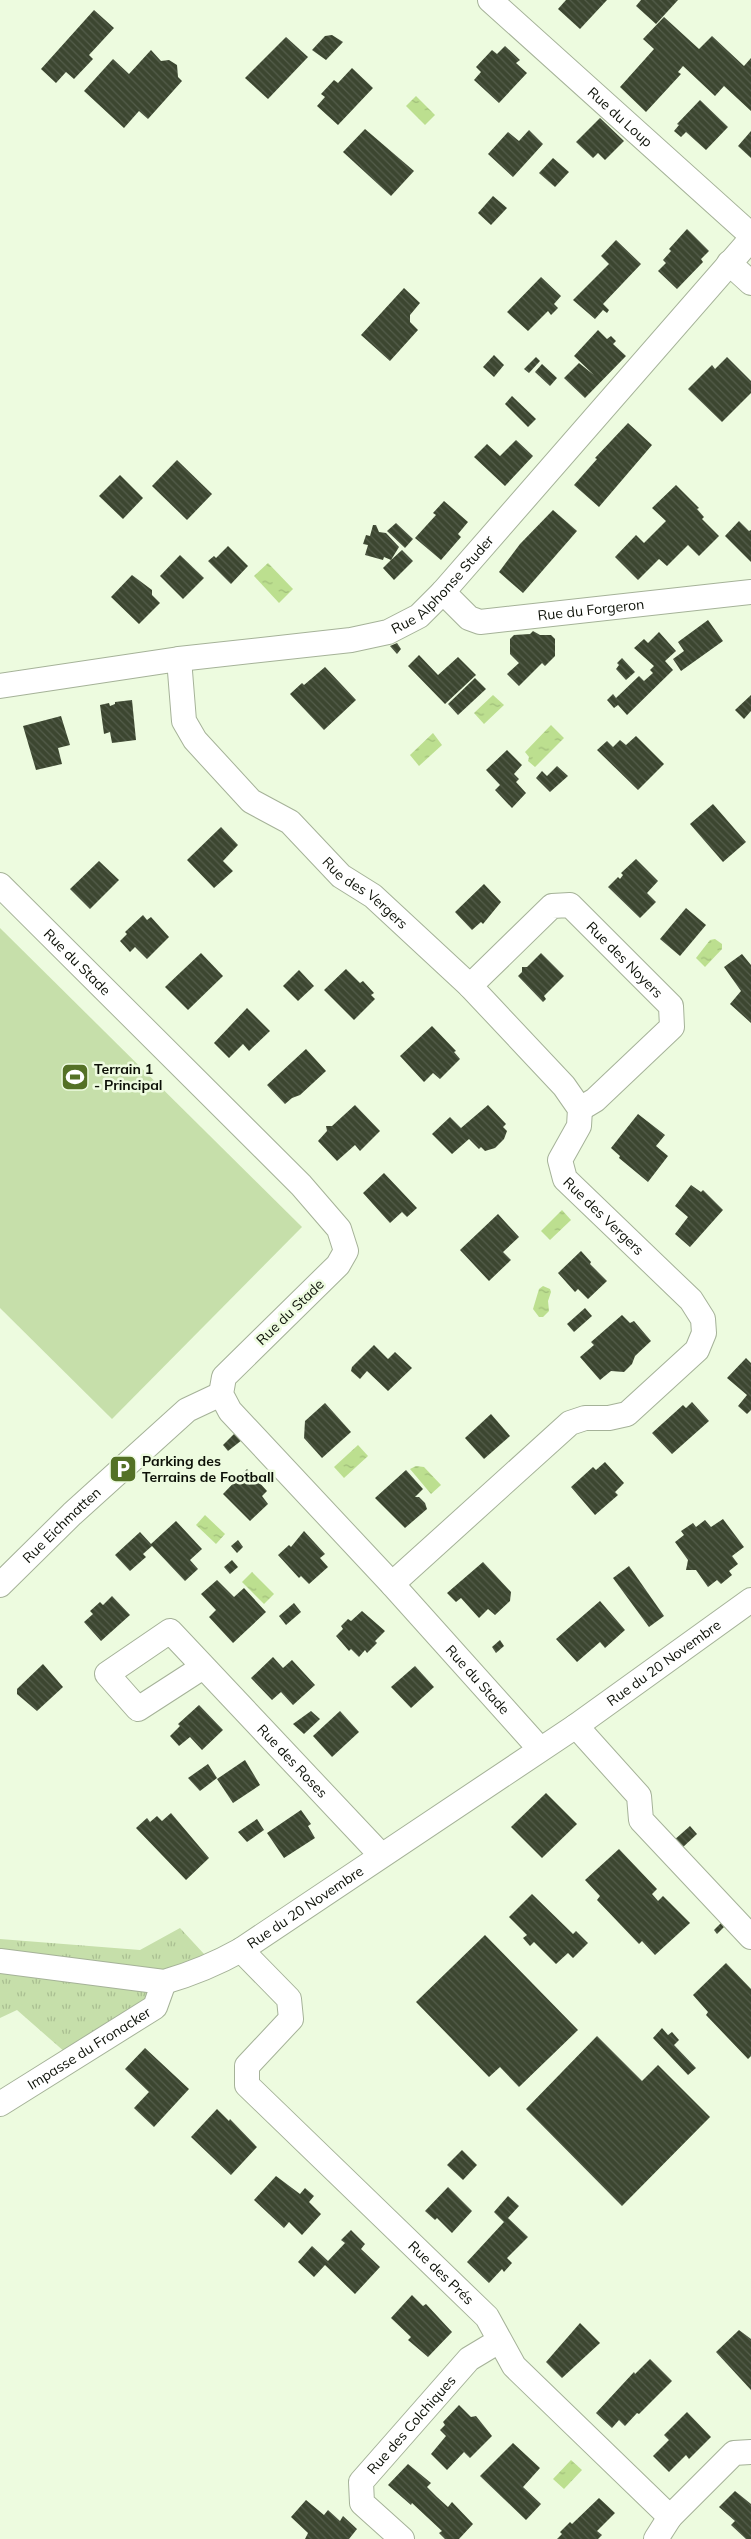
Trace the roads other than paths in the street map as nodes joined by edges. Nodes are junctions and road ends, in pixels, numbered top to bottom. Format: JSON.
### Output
{"nodes":[{"id":1,"x":490,"y":0,"type":"edge"},
{"id":2,"x":751,"y":235,"type":"edge"},
{"id":3,"x":751,"y":239,"type":"edge"},
{"id":4,"x":729,"y":263,"type":"junction"},
{"id":5,"x":751,"y":283,"type":"edge"},
{"id":6,"x":443,"y":592,"type":"junction"},
{"id":7,"x":751,"y":592,"type":"edge"},
{"id":8,"x":179,"y":659,"type":"junction"},
{"id":9,"x":0,"y":686,"type":"edge"},
{"id":10,"x":0,"y":885,"type":"edge"},
{"id":11,"x":470,"y":986,"type":"junction"},
{"id":12,"x":580,"y":1109,"type":"junction"},
{"id":13,"x":221,"y":1394,"type":"junction"},
{"id":14,"x":392,"y":1584,"type":"junction"},
{"id":15,"x":0,"y":1586,"type":"edge"},
{"id":16,"x":751,"y":1600,"type":"edge"},
{"id":17,"x":203,"y":1667,"type":"dead end"},
{"id":18,"x":576,"y":1726,"type":"junction"},
{"id":19,"x":540,"y":1749,"type":"junction"},
{"id":20,"x":381,"y":1855,"type":"junction"},
{"id":21,"x":751,"y":1938,"type":"edge"},
{"id":22,"x":241,"y":1950,"type":"junction"},
{"id":23,"x":0,"y":1961,"type":"edge"},
{"id":24,"x":164,"y":1982,"type":"junction"},
{"id":25,"x":0,"y":2104,"type":"edge"},
{"id":26,"x":499,"y":2341,"type":"junction"},
{"id":27,"x":751,"y":2452,"type":"edge"},
{"id":28,"x":670,"y":2517,"type":"junction"},
{"id":29,"x":402,"y":2539,"type":"edge"},
{"id":30,"x":656,"y":2539,"type":"edge"}],
"edges":[{"from":1,"to":2,"type":"street","name":"Rue du Loup"},
{"from":3,"to":4,"type":"street","name":"Rue Alphonse Studer"},
{"from":4,"to":5,"type":"street"},
{"from":4,"to":6,"type":"street","name":"Rue Alphonse Studer"},
{"from":6,"to":7,"type":"street","name":"Rue du Forgeron"},
{"from":6,"to":8,"type":"street","name":"Rue Alphonse Studer"},
{"from":8,"to":9,"type":"street","name":"Rue Alphonse Studer"},
{"from":8,"to":11,"type":"street","name":"Rue des Vergers"},
{"from":10,"to":13,"type":"street","name":"Rue du Stade"},
{"from":11,"to":12,"type":"street","name":"Rue des Vergers"},
{"from":11,"to":12,"type":"street","name":"Rue des Noyers"},
{"from":12,"to":14,"type":"street","name":"Rue des Vergers"},
{"from":13,"to":14,"type":"street","name":"Rue du Stade"},
{"from":13,"to":15,"type":"street","name":"Rue Eichmatten"},
{"from":14,"to":19,"type":"street","name":"Rue du Stade"},
{"from":16,"to":18,"type":"street","name":"Rue du 20 Novembre"},
{"from":17,"to":20,"type":"street","name":"Rue des Roses"},
{"from":18,"to":19,"type":"street","name":"Rue du 20 Novembre"},
{"from":18,"to":21,"type":"street"},
{"from":19,"to":20,"type":"street","name":"Rue du 20 Novembre"},
{"from":20,"to":22,"type":"street","name":"Rue du 20 Novembre"},
{"from":22,"to":24,"type":"street","name":"Rue du 20 Novembre"},
{"from":22,"to":26,"type":"street","name":"Rue des Prés"},
{"from":23,"to":24,"type":"street","name":"Rue du 20 Novembre"},
{"from":24,"to":25,"type":"street","name":"Impasse du Fronacker"},
{"from":26,"to":28,"type":"street","name":"Rue des Prés"},
{"from":26,"to":29,"type":"street","name":"Rue des Colchiques"},
{"from":27,"to":28,"type":"street"},
{"from":28,"to":30,"type":"street"}]}
